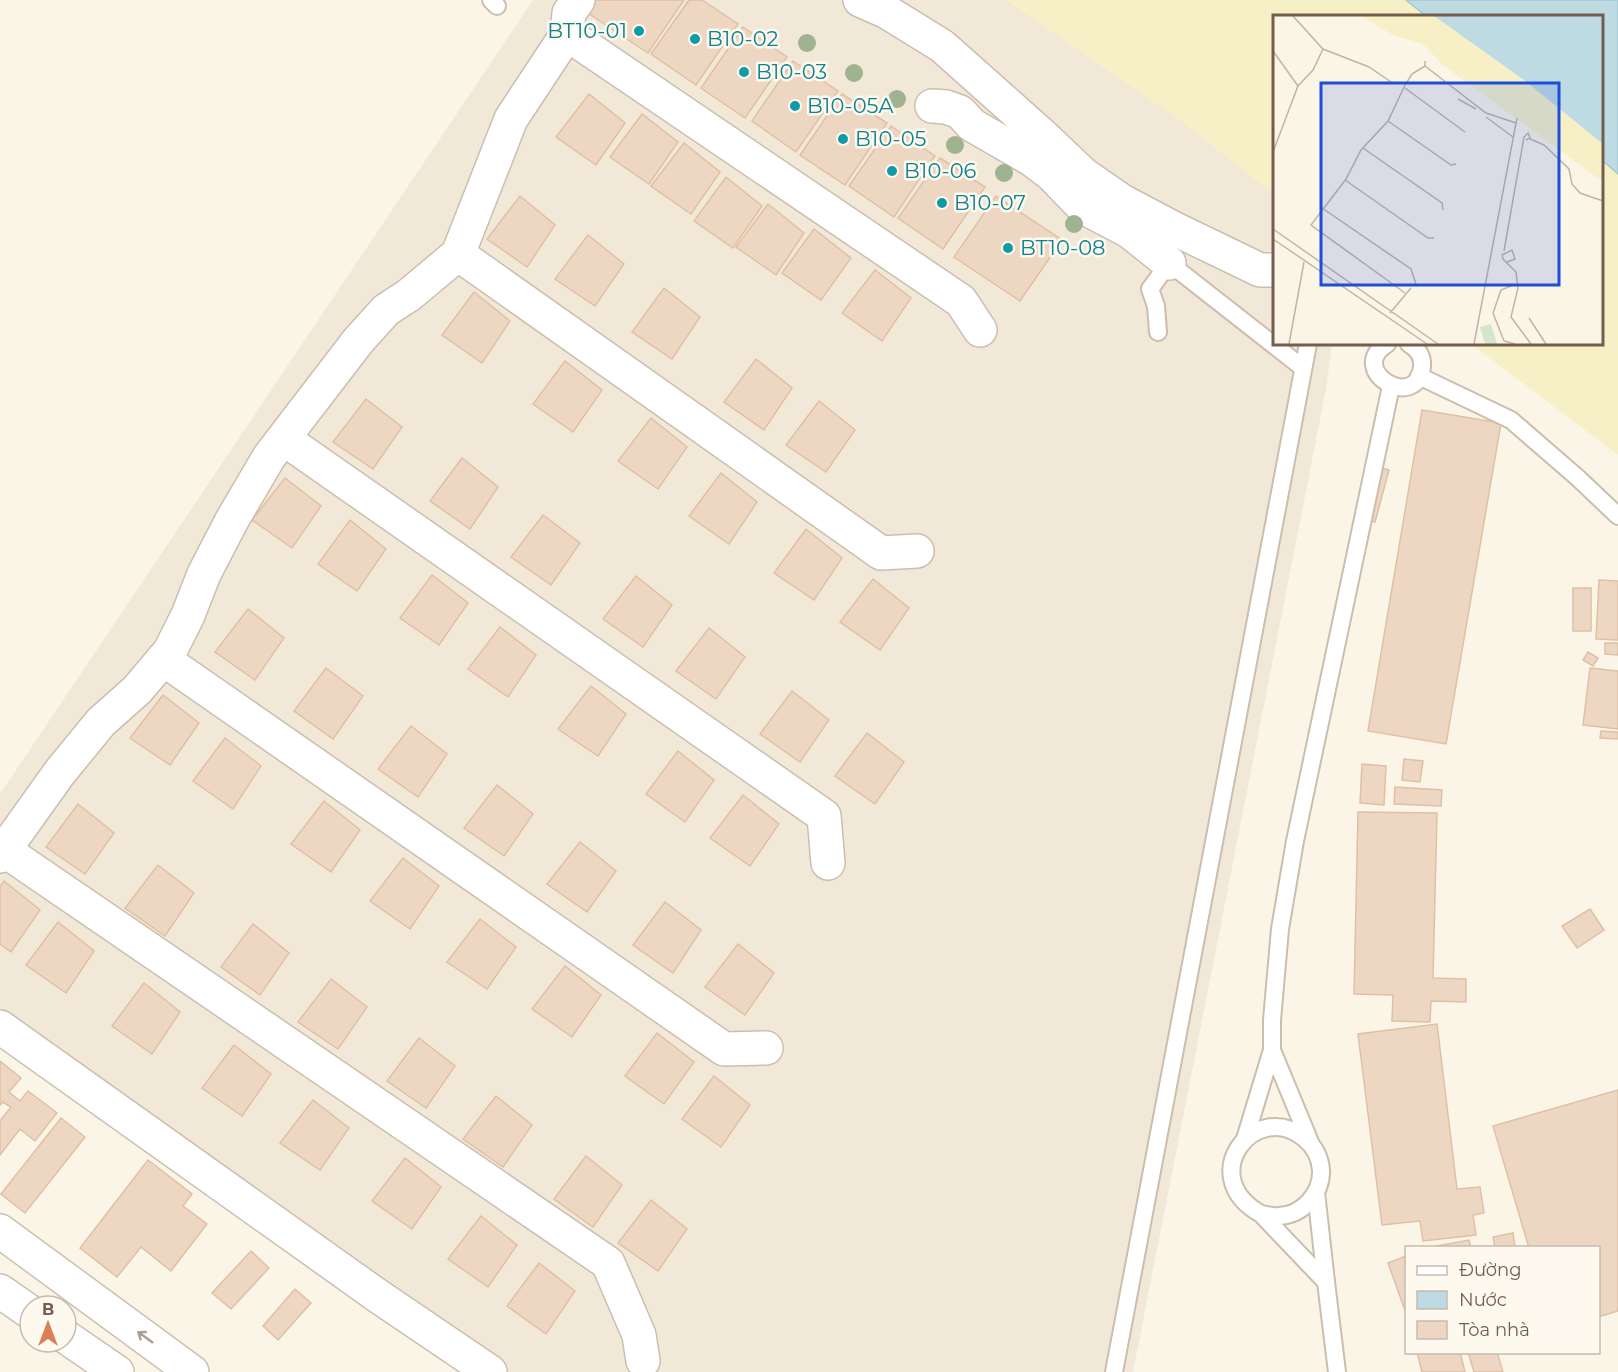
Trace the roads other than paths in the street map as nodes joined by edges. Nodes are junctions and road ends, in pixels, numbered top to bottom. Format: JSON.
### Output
{"nodes":[{"id":1,"x":578,"y":0,"type":"edge"},
{"id":2,"x":860,"y":0,"type":"edge"},
{"id":3,"x":567,"y":34,"type":"junction"},
{"id":4,"x":932,"y":105,"type":"dead end"},
{"id":5,"x":458,"y":254,"type":"junction"},
{"id":6,"x":1169,"y":263,"type":"junction"},
{"id":7,"x":1273,"y":270,"type":"edge"},
{"id":8,"x":980,"y":330,"type":"dead end"},
{"id":9,"x":1158,"y":332,"type":"dead end"},
{"id":10,"x":1273,"y":344,"type":"edge"},
{"id":11,"x":1274,"y":345,"type":"edge"},
{"id":12,"x":1308,"y":345,"type":"edge"},
{"id":13,"x":1386,"y":345,"type":"edge"},
{"id":14,"x":1411,"y":345,"type":"edge"},
{"id":15,"x":1303,"y":368,"type":"junction"},
{"id":16,"x":1419,"y":376,"type":"junction"},
{"id":17,"x":1391,"y":386,"type":"junction"},
{"id":18,"x":284,"y":439,"type":"junction"},
{"id":19,"x":1618,"y":516,"type":"edge"},
{"id":20,"x":917,"y":551,"type":"dead end"},
{"id":21,"x":163,"y":659,"type":"junction"},
{"id":22,"x":2,"y":853,"type":"edge"},
{"id":23,"x":828,"y":863,"type":"dead end"},
{"id":24,"x":0,"y":1027,"type":"edge"},
{"id":25,"x":766,"y":1048,"type":"dead end"},
{"id":26,"x":1272,"y":1050,"type":"junction"},
{"id":27,"x":1245,"y":1139,"type":"junction"},
{"id":28,"x":1311,"y":1143,"type":"junction"},
{"id":29,"x":1316,"y":1192,"type":"junction"},
{"id":30,"x":1261,"y":1214,"type":"junction"},
{"id":31,"x":0,"y":1231,"type":"edge"},
{"id":32,"x":1326,"y":1282,"type":"junction"},
{"id":33,"x":0,"y":1291,"type":"edge"},
{"id":34,"x":18,"y":1304,"type":"edge"},
{"id":35,"x":78,"y":1345,"type":"edge"},
{"id":36,"x":640,"y":1368,"type":"edge"},
{"id":37,"x":117,"y":1372,"type":"edge"},
{"id":38,"x":192,"y":1372,"type":"edge"},
{"id":39,"x":490,"y":1372,"type":"edge"},
{"id":40,"x":1114,"y":1372,"type":"edge"},
{"id":41,"x":1336,"y":1372,"type":"edge"}],
"edges":[{"from":1,"to":3,"type":"street"},
{"from":2,"to":7,"type":"street"},
{"from":3,"to":5,"type":"street"},
{"from":3,"to":8,"type":"street"},
{"from":4,"to":6,"type":"street"},
{"from":5,"to":18,"type":"street"},
{"from":5,"to":20,"type":"street"},
{"from":6,"to":9,"type":"lane"},
{"from":6,"to":10,"type":"lane"},
{"from":11,"to":15,"type":"lane"},
{"from":12,"to":15,"type":"lane"},
{"from":13,"to":17,"type":"lane"},
{"from":14,"to":16,"type":"lane"},
{"from":15,"to":40,"type":"lane"},
{"from":16,"to":17,"type":"lane"},
{"from":16,"to":19,"type":"lane"},
{"from":17,"to":26,"type":"lane"},
{"from":18,"to":21,"type":"street"},
{"from":18,"to":23,"type":"street"},
{"from":21,"to":22,"type":"street"},
{"from":21,"to":25,"type":"street"},
{"from":22,"to":36,"type":"street"},
{"from":24,"to":39,"type":"street"},
{"from":26,"to":27,"type":"lane"},
{"from":26,"to":28,"type":"lane"},
{"from":27,"to":28,"type":"lane"},
{"from":27,"to":30,"type":"lane"},
{"from":28,"to":29,"type":"lane"},
{"from":29,"to":30,"type":"lane"},
{"from":29,"to":32,"type":"lane"},
{"from":30,"to":32,"type":"lane"},
{"from":38,"to":31,"type":"street","one_way":true},
{"from":32,"to":41,"type":"lane"},
{"from":33,"to":34,"type":"street"},
{"from":35,"to":37,"type":"street"}]}
